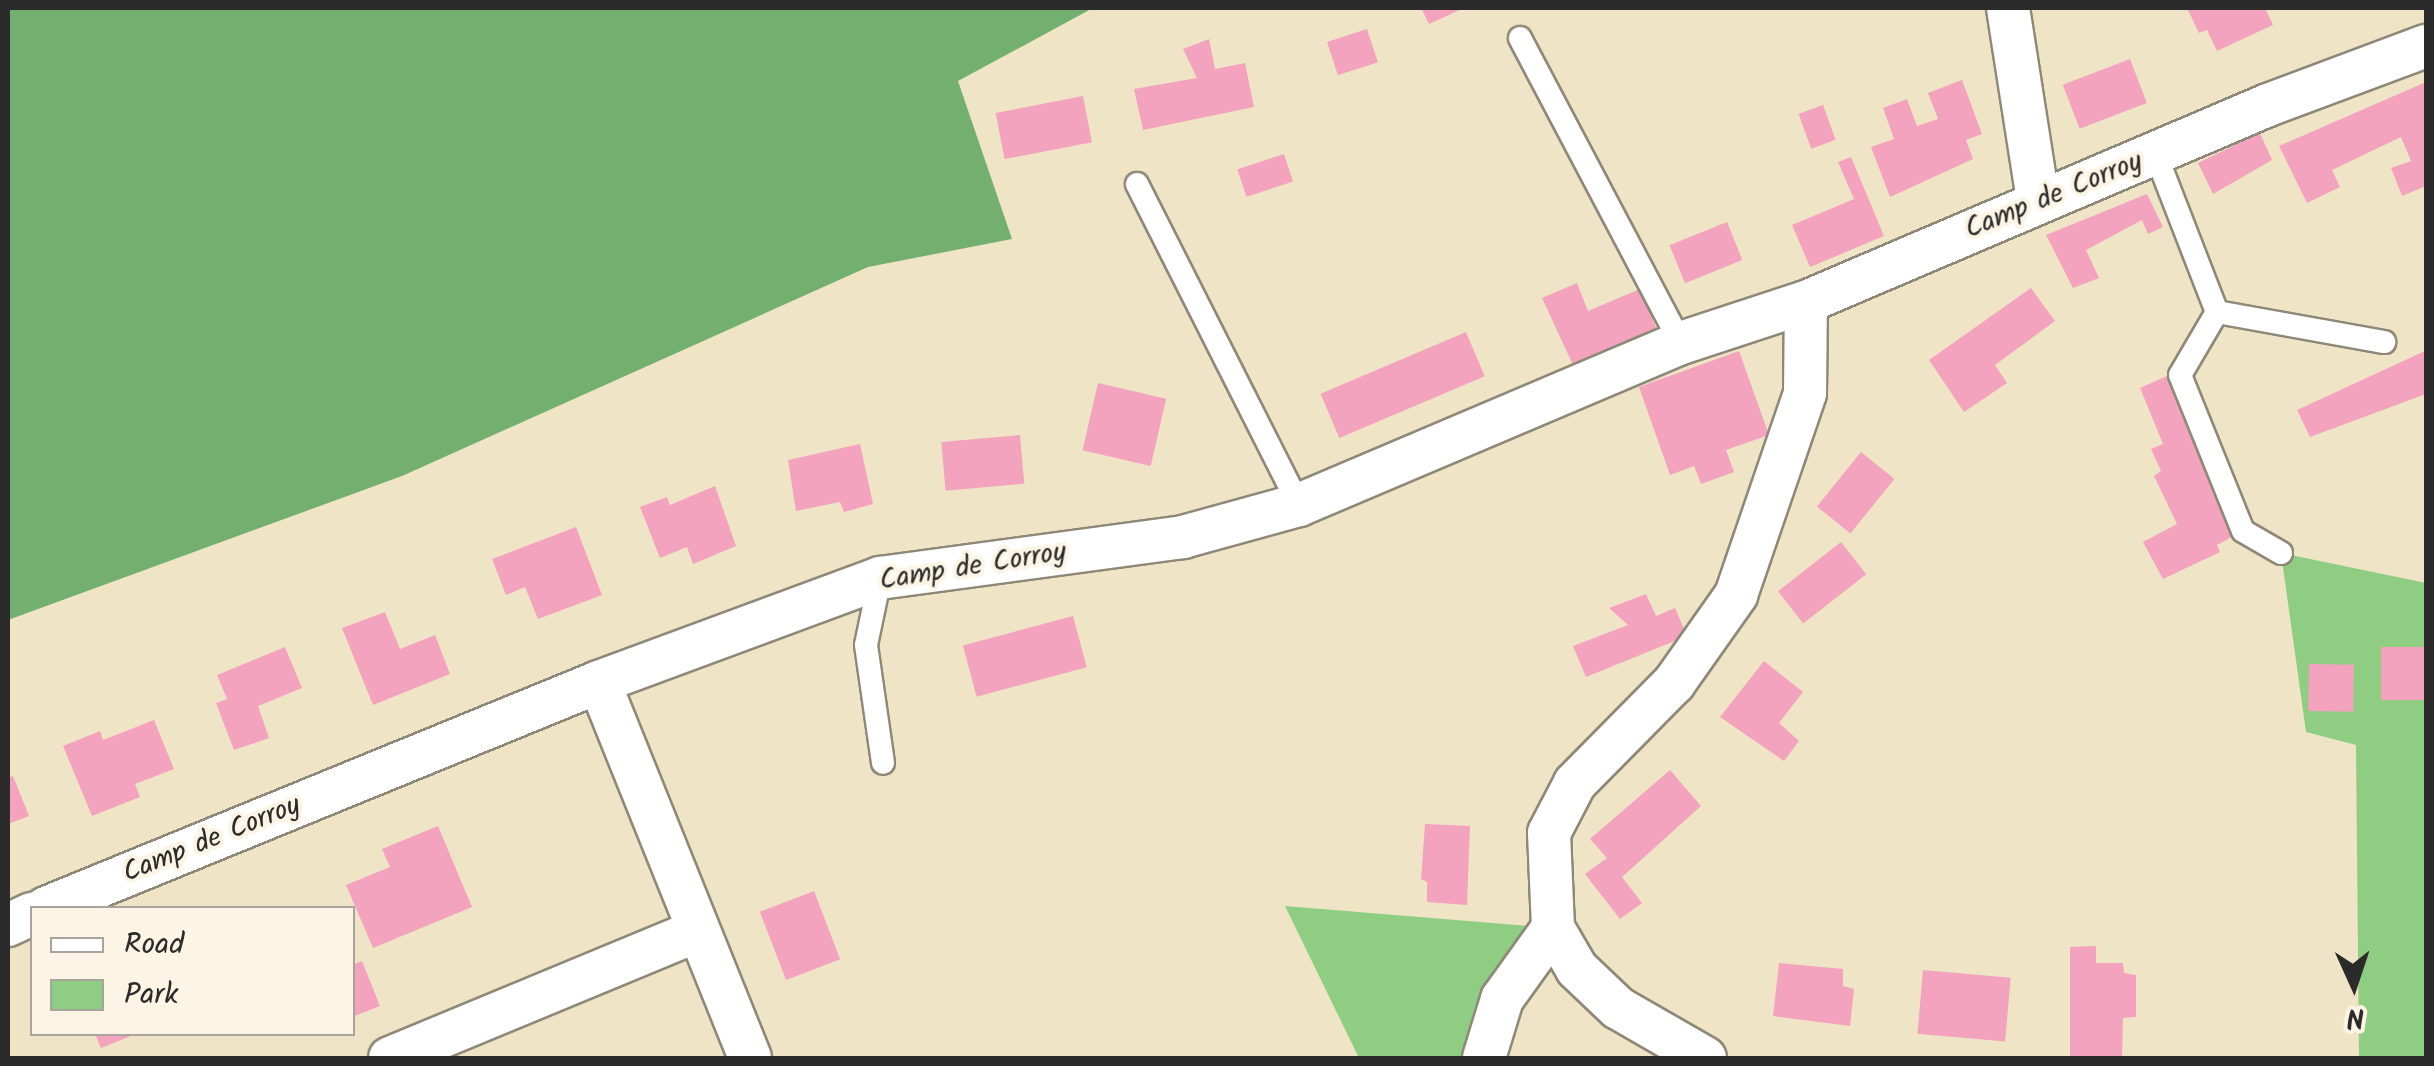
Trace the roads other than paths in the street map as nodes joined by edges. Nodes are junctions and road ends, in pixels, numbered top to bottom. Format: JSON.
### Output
{"nodes":[{"id":1,"x":2008,"y":8,"type":"edge"},
{"id":2,"x":1520,"y":38,"type":"dead end"},
{"id":3,"x":2426,"y":46,"type":"edge"},
{"id":4,"x":2156,"y":155,"type":"junction"},
{"id":5,"x":1137,"y":184,"type":"dead end"},
{"id":6,"x":2038,"y":200,"type":"junction"},
{"id":7,"x":1806,"y":302,"type":"junction"},
{"id":8,"x":2218,"y":312,"type":"junction"},
{"id":9,"x":2384,"y":342,"type":"dead end"},
{"id":10,"x":1681,"y":343,"type":"junction"},
{"id":11,"x":1299,"y":505,"type":"junction"},
{"id":12,"x":2281,"y":553,"type":"dead end"},
{"id":13,"x":880,"y":578,"type":"junction"},
{"id":14,"x":599,"y":682,"type":"junction"},
{"id":15,"x":882,"y":762,"type":"dead end"},
{"id":16,"x":51,"y":906,"type":"edge"},
{"id":17,"x":1553,"y":928,"type":"junction"},
{"id":18,"x":696,"y":931,"type":"junction"},
{"id":19,"x":390,"y":1058,"type":"edge"},
{"id":20,"x":750,"y":1058,"type":"edge"},
{"id":21,"x":1484,"y":1058,"type":"edge"},
{"id":22,"x":1705,"y":1058,"type":"edge"}],
"edges":[{"from":1,"to":6,"type":"street"},
{"from":2,"to":10,"type":"lane"},
{"from":3,"to":4,"type":"street","name":"Camp de Corroy"},
{"from":4,"to":6,"type":"street","name":"Camp de Corroy"},
{"from":4,"to":8,"type":"lane"},
{"from":5,"to":11,"type":"lane"},
{"from":6,"to":7,"type":"street","name":"Camp de Corroy"},
{"from":7,"to":10,"type":"street","name":"Camp de Corroy"},
{"from":7,"to":17,"type":"street"},
{"from":8,"to":9,"type":"lane"},
{"from":8,"to":12,"type":"lane"},
{"from":10,"to":11,"type":"street","name":"Camp de Corroy"},
{"from":11,"to":13,"type":"street","name":"Camp de Corroy"},
{"from":13,"to":14,"type":"street","name":"Camp de Corroy"},
{"from":13,"to":15,"type":"lane"},
{"from":14,"to":16,"type":"street","name":"Camp de Corroy"},
{"from":14,"to":18,"type":"street"},
{"from":17,"to":21,"type":"street"},
{"from":17,"to":22,"type":"street"},
{"from":18,"to":19,"type":"street"},
{"from":18,"to":20,"type":"street"}]}
